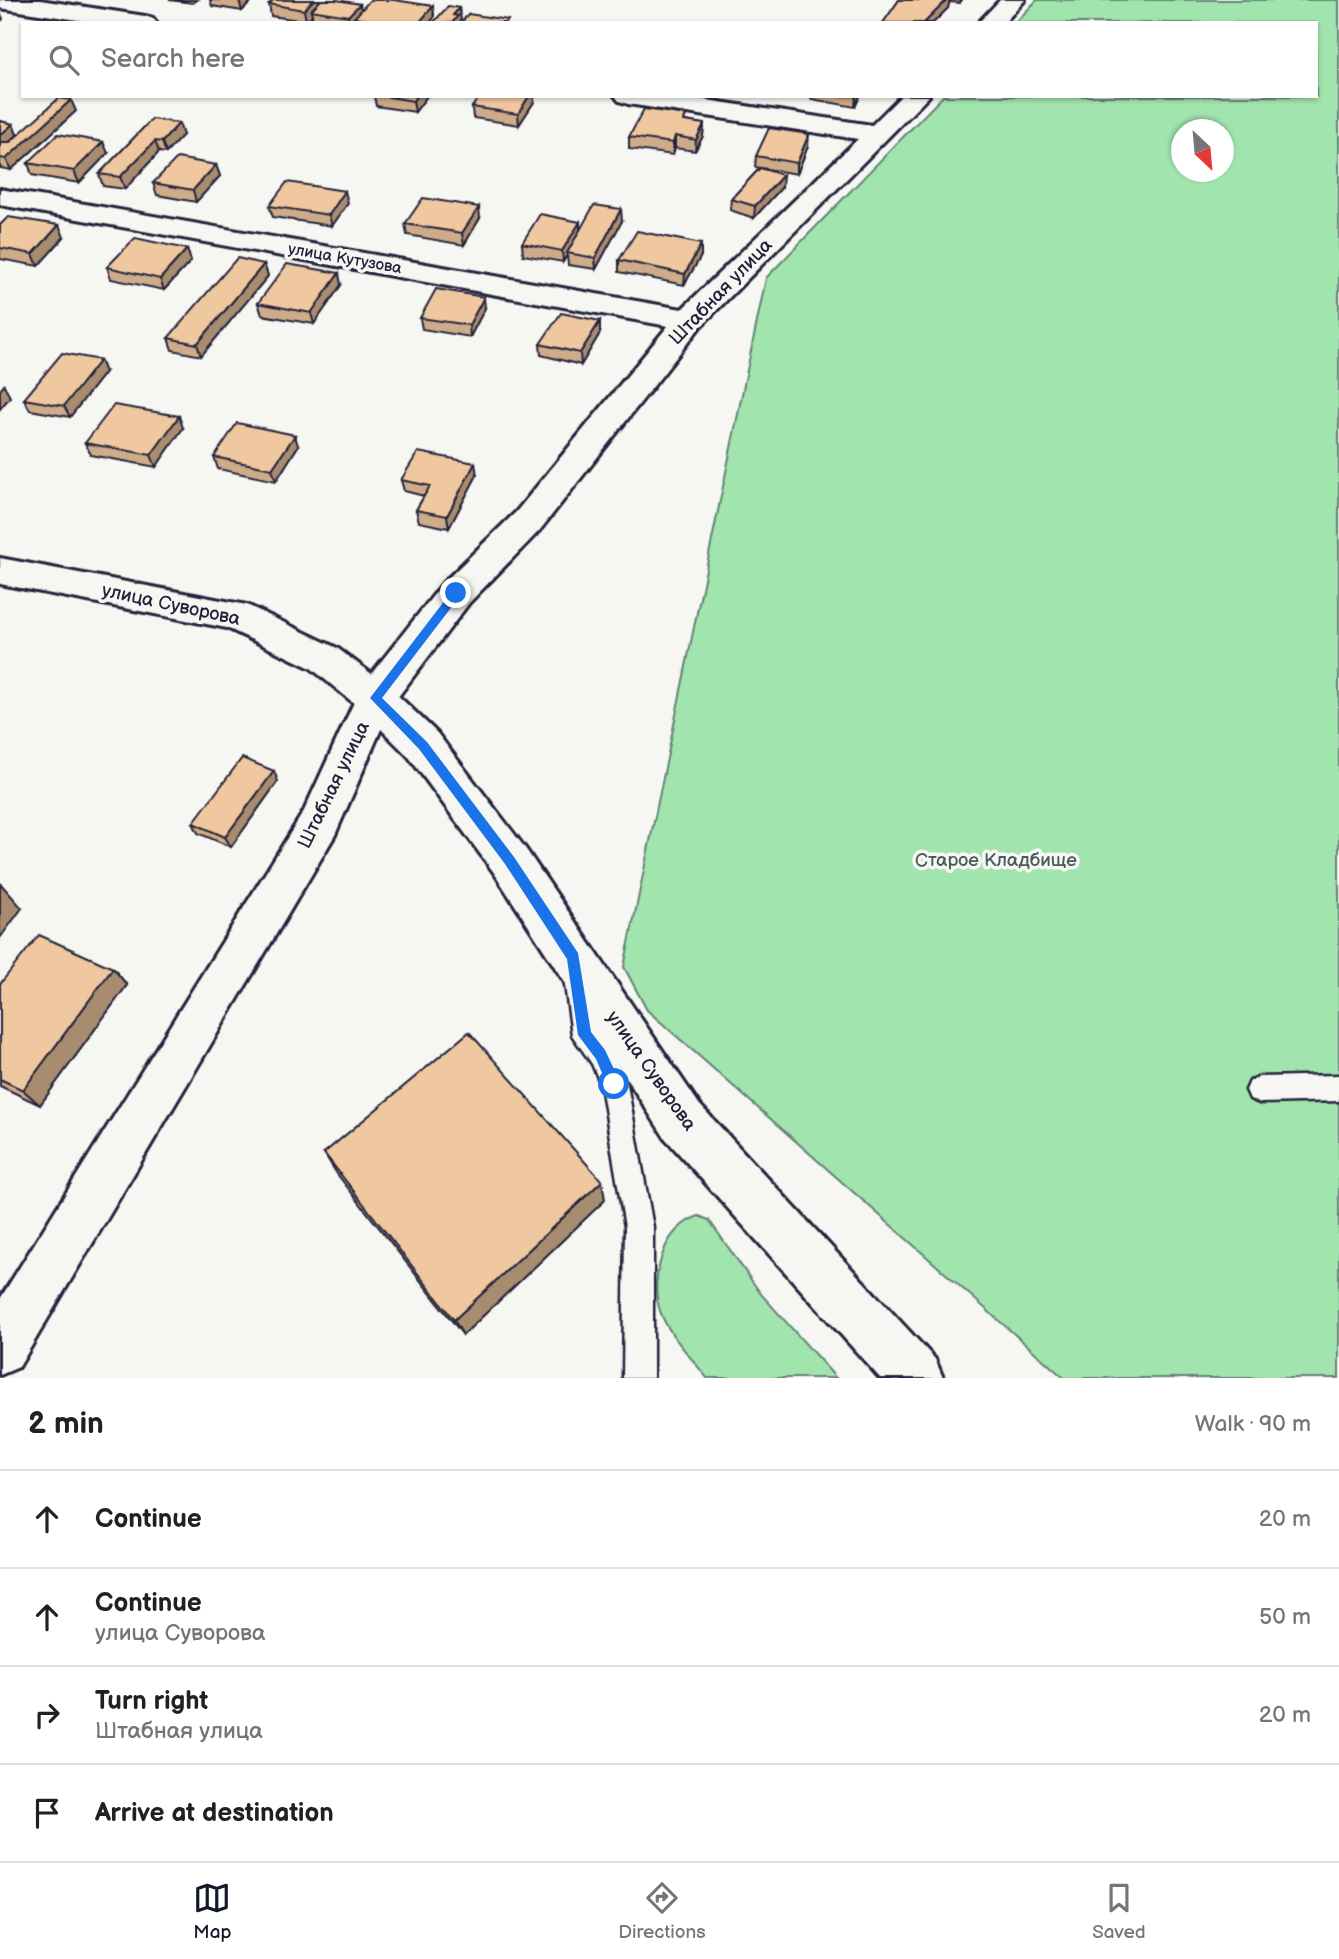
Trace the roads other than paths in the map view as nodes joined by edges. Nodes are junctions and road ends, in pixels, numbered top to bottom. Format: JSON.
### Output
{"nodes":[{"id":1,"x":1013,"y":0,"type":"edge"},
{"id":2,"x":0,"y":1,"type":"edge"},
{"id":3,"x":132,"y":21,"type":"edge"},
{"id":4,"x":992,"y":21,"type":"edge"},
{"id":5,"x":641,"y":98,"type":"edge"},
{"id":6,"x":914,"y":98,"type":"edge"},
{"id":7,"x":878,"y":134,"type":"junction"},
{"id":8,"x":0,"y":197,"type":"edge"},
{"id":9,"x":689,"y":320,"type":"junction"},
{"id":10,"x":0,"y":571,"type":"edge"},
{"id":11,"x":376,"y":698,"type":"junction"},
{"id":12,"x":573,"y":958,"type":"junction"},
{"id":13,"x":1339,"y":1087,"type":"edge"},
{"id":14,"x":1259,"y":1090,"type":"dead end"},
{"id":15,"x":0,"y":1348,"type":"edge"},
{"id":16,"x":638,"y":1378,"type":"edge"},
{"id":17,"x":916,"y":1378,"type":"edge"}],
"edges":[{"from":1,"to":4,"type":"street"},
{"from":2,"to":3,"type":"street"},
{"from":5,"to":7,"type":"street"},
{"from":6,"to":7,"type":"street","name":"Штабная улица"},
{"from":7,"to":9,"type":"street","name":"Штабная улица"},
{"from":8,"to":9,"type":"street","name":"улица Кутузова"},
{"from":9,"to":11,"type":"street","name":"Штабная улица"},
{"from":10,"to":11,"type":"street","name":"улица Суворова"},
{"from":11,"to":12,"type":"street","name":"улица Суворова"},
{"from":11,"to":15,"type":"street","name":"Штабная улица"},
{"from":12,"to":16,"type":"lane"},
{"from":12,"to":17,"type":"street","name":"улица Суворова"},
{"from":13,"to":14,"type":"lane"}]}
